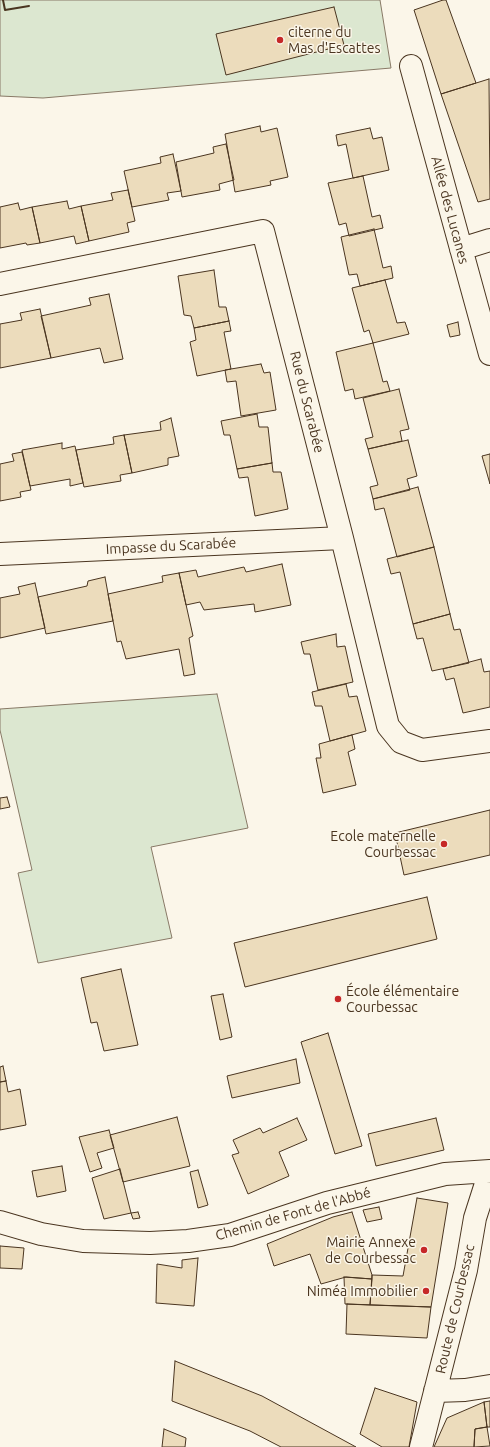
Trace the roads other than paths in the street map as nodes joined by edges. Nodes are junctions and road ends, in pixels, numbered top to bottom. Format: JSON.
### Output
{"nodes":[{"id":1,"x":411,"y":66,"type":"dead end"},
{"id":2,"x":490,"y":240,"type":"edge"},
{"id":3,"x":461,"y":249,"type":"junction"},
{"id":4,"x":0,"y":284,"type":"edge"},
{"id":5,"x":490,"y":354,"type":"edge"},
{"id":6,"x":342,"y":538,"type":"junction"},
{"id":7,"x":0,"y":554,"type":"edge"},
{"id":8,"x":490,"y":741,"type":"edge"},
{"id":9,"x":490,"y":1171,"type":"edge"},
{"id":10,"x":483,"y":1219,"type":"edge"},
{"id":11,"x":0,"y":1222,"type":"edge"},
{"id":12,"x":490,"y":1386,"type":"edge"},
{"id":13,"x":435,"y":1391,"type":"junction"},
{"id":14,"x":421,"y":1447,"type":"edge"}],
"edges":[{"from":1,"to":3,"type":"street","name":"Allée des Lucanes"},
{"from":2,"to":3,"type":"street"},
{"from":3,"to":5,"type":"street","name":"Allée des Lucanes"},
{"from":4,"to":6,"type":"street","name":"Rue du Scarabée"},
{"from":6,"to":7,"type":"street","name":"Impasse du Scarabée"},
{"from":6,"to":8,"type":"street","name":"Rue du Scarabée"},
{"from":9,"to":10,"type":"street","name":"Route de Courbessac"},
{"from":9,"to":11,"type":"street","name":"Chemin de Font de l'Abbé"},
{"from":10,"to":13,"type":"street","name":"Route de Courbessac"},
{"from":12,"to":13,"type":"street"},
{"from":13,"to":14,"type":"street","name":"Route de Courbessac"}]}
